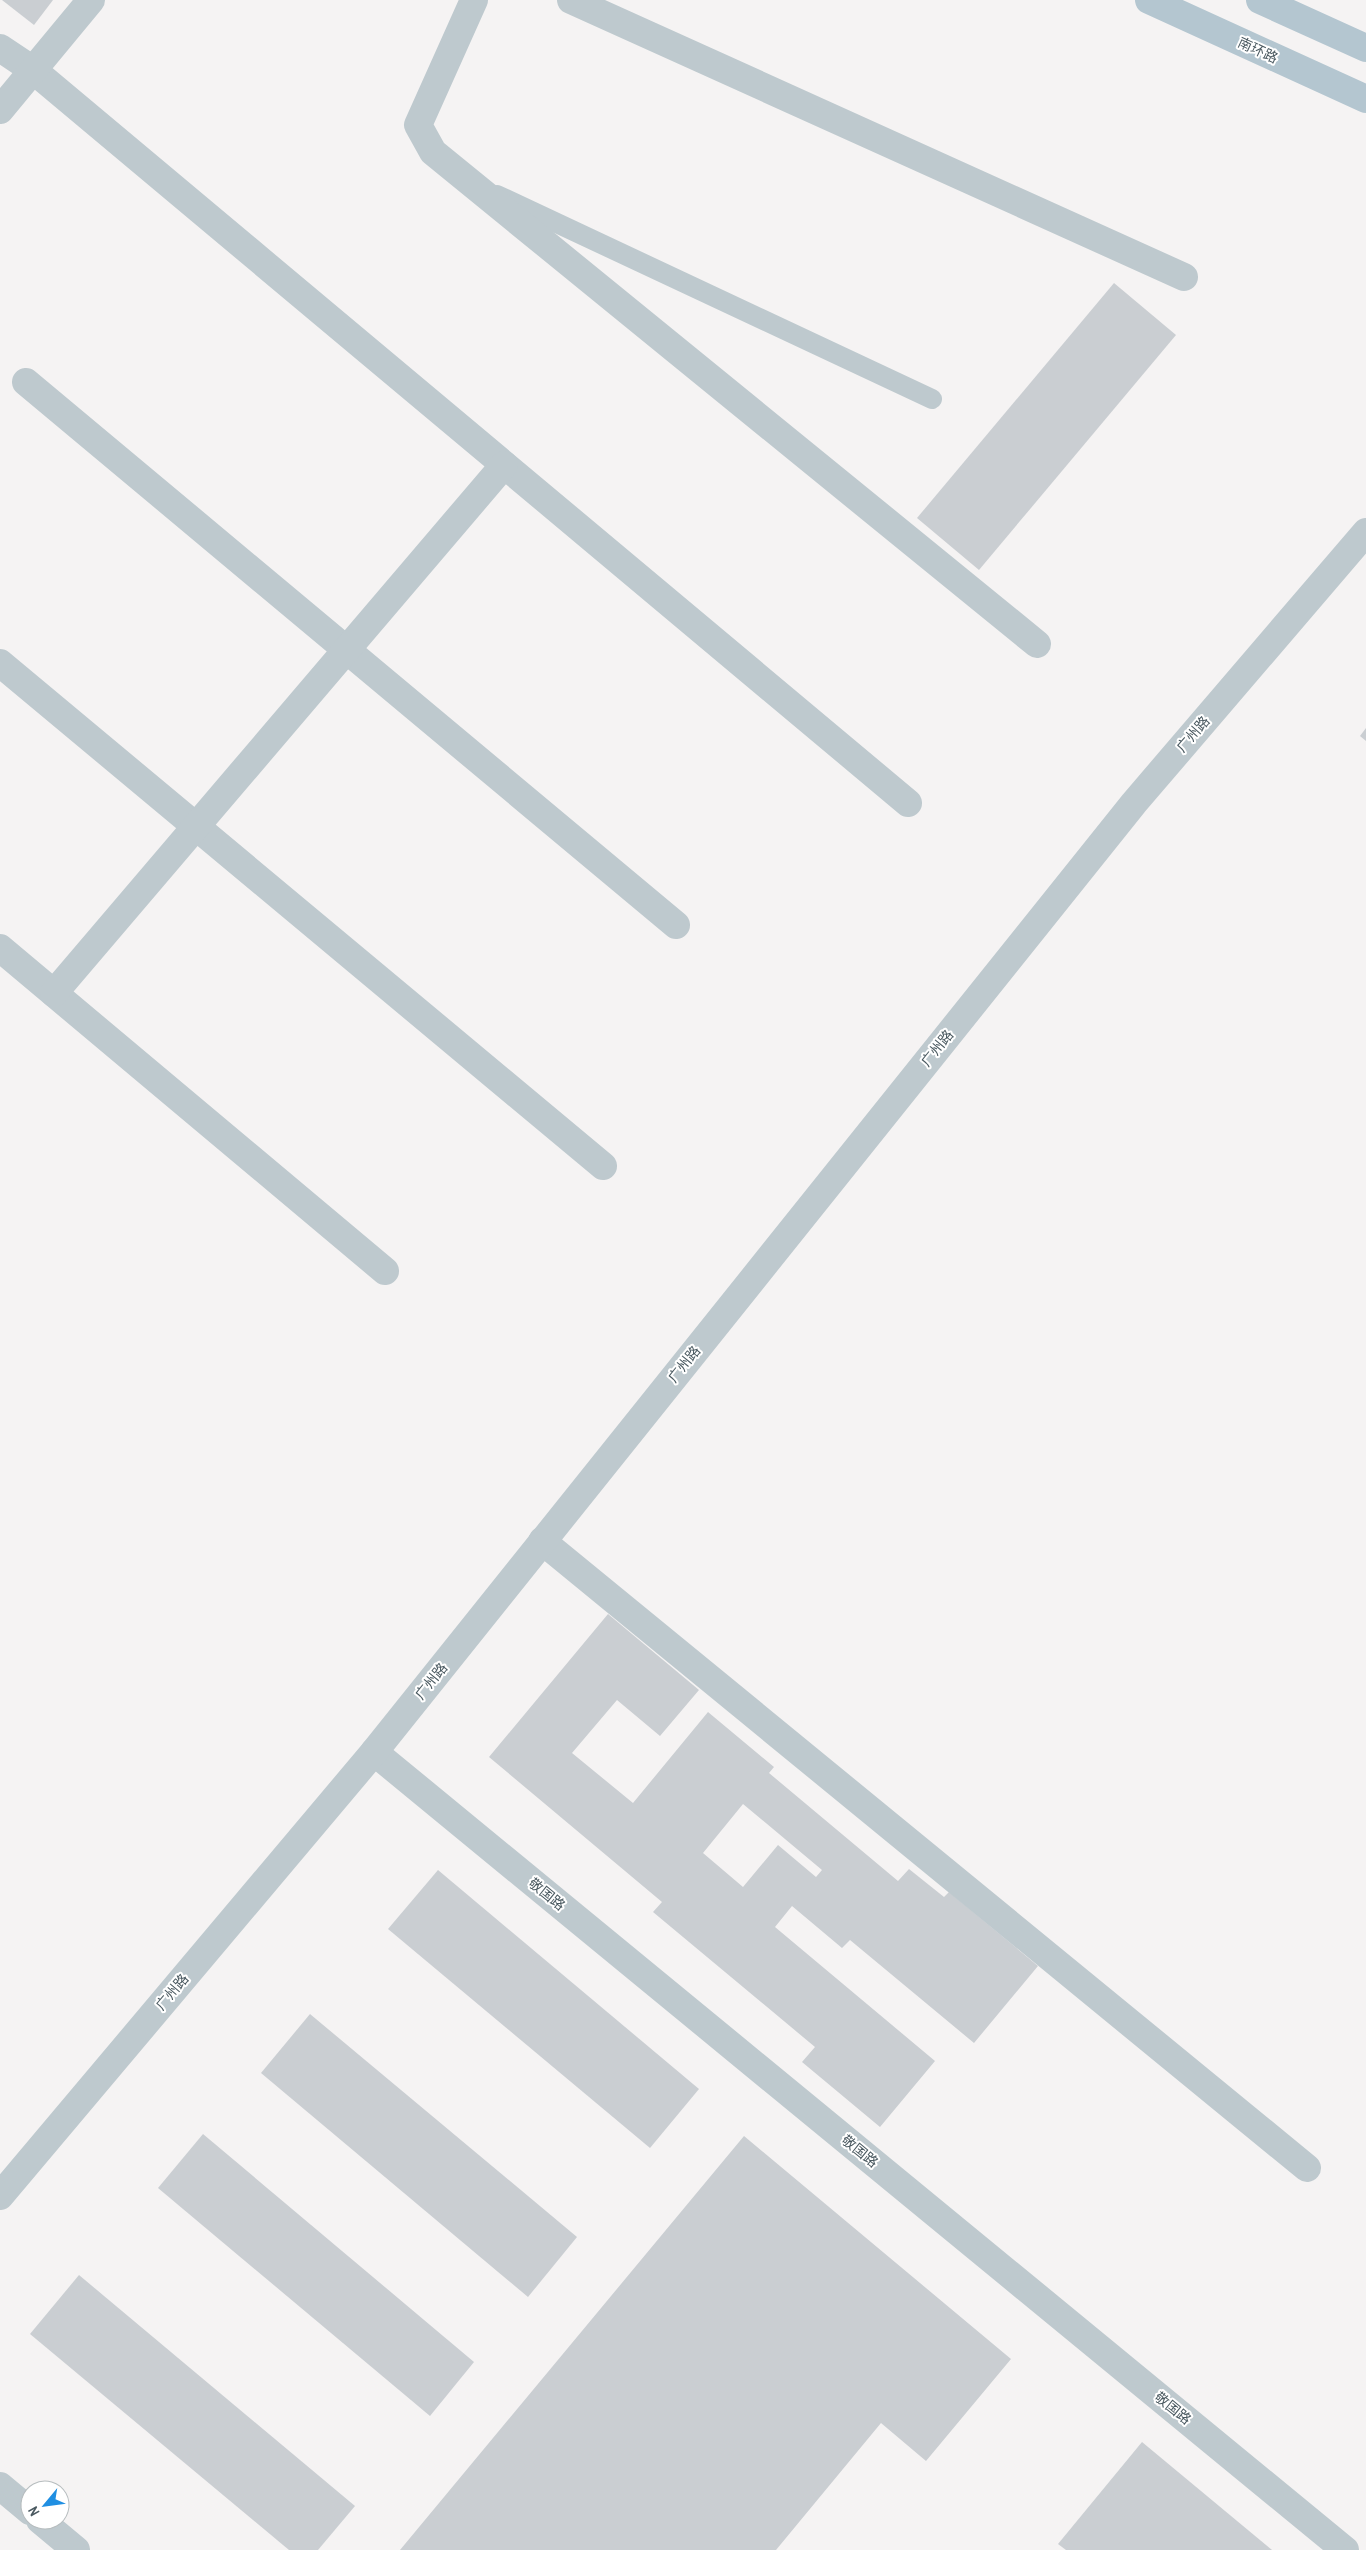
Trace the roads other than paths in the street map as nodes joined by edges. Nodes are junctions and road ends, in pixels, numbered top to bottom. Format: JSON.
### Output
{"nodes":[{"id":1,"x":91,"y":0,"type":"edge"},
{"id":2,"x":474,"y":0,"type":"edge"},
{"id":3,"x":571,"y":0,"type":"edge"},
{"id":4,"x":1149,"y":0,"type":"edge"},
{"id":5,"x":1260,"y":0,"type":"edge"},
{"id":6,"x":0,"y":48,"type":"edge"},
{"id":7,"x":1366,"y":48,"type":"edge"},
{"id":8,"x":33,"y":70,"type":"junction"},
{"id":9,"x":1366,"y":99,"type":"edge"},
{"id":10,"x":0,"y":110,"type":"edge"},
{"id":11,"x":470,"y":182,"type":"junction"},
{"id":12,"x":1184,"y":277,"type":"dead end"},
{"id":13,"x":26,"y":382,"type":"dead end"},
{"id":14,"x":932,"y":399,"type":"dead end"},
{"id":15,"x":504,"y":465,"type":"junction"},
{"id":16,"x":1366,"y":532,"type":"edge"},
{"id":17,"x":1037,"y":644,"type":"dead end"},
{"id":18,"x":347,"y":650,"type":"junction"},
{"id":19,"x":0,"y":663,"type":"edge"},
{"id":20,"x":908,"y":803,"type":"dead end"},
{"id":21,"x":197,"y":826,"type":"junction"},
{"id":22,"x":676,"y":925,"type":"dead end"},
{"id":23,"x":0,"y":948,"type":"edge"},
{"id":24,"x":54,"y":993,"type":"junction"},
{"id":25,"x":603,"y":1166,"type":"dead end"},
{"id":26,"x":385,"y":1271,"type":"dead end"},
{"id":27,"x":542,"y":1541,"type":"junction"},
{"id":28,"x":374,"y":1752,"type":"junction"},
{"id":29,"x":1307,"y":2168,"type":"dead end"},
{"id":30,"x":0,"y":2196,"type":"edge"},
{"id":31,"x":0,"y":2486,"type":"edge"},
{"id":32,"x":20,"y":2503,"type":"edge"},
{"id":33,"x":52,"y":2530,"type":"edge"},
{"id":34,"x":76,"y":2550,"type":"edge"},
{"id":35,"x":1345,"y":2550,"type":"edge"}],
"edges":[{"from":1,"to":8,"type":"street"},
{"from":2,"to":11,"type":"street"},
{"from":3,"to":12,"type":"street"},
{"from":4,"to":9,"type":"main road","name":"南环路"},
{"from":5,"to":7,"type":"main road"},
{"from":6,"to":8,"type":"street"},
{"from":8,"to":10,"type":"street"},
{"from":8,"to":15,"type":"street"},
{"from":11,"to":14,"type":"lane"},
{"from":11,"to":17,"type":"street"},
{"from":13,"to":18,"type":"street"},
{"from":15,"to":18,"type":"street"},
{"from":15,"to":20,"type":"street"},
{"from":16,"to":27,"type":"street","name":"广州路"},
{"from":18,"to":21,"type":"street"},
{"from":18,"to":22,"type":"street"},
{"from":19,"to":21,"type":"street"},
{"from":21,"to":24,"type":"street"},
{"from":21,"to":25,"type":"street"},
{"from":23,"to":24,"type":"street"},
{"from":24,"to":26,"type":"street"},
{"from":27,"to":28,"type":"street","name":"广州路"},
{"from":27,"to":29,"type":"street"},
{"from":28,"to":30,"type":"street","name":"广州路"},
{"from":28,"to":35,"type":"street","name":"敬国路"},
{"from":31,"to":32,"type":"street"},
{"from":33,"to":34,"type":"street"}]}
